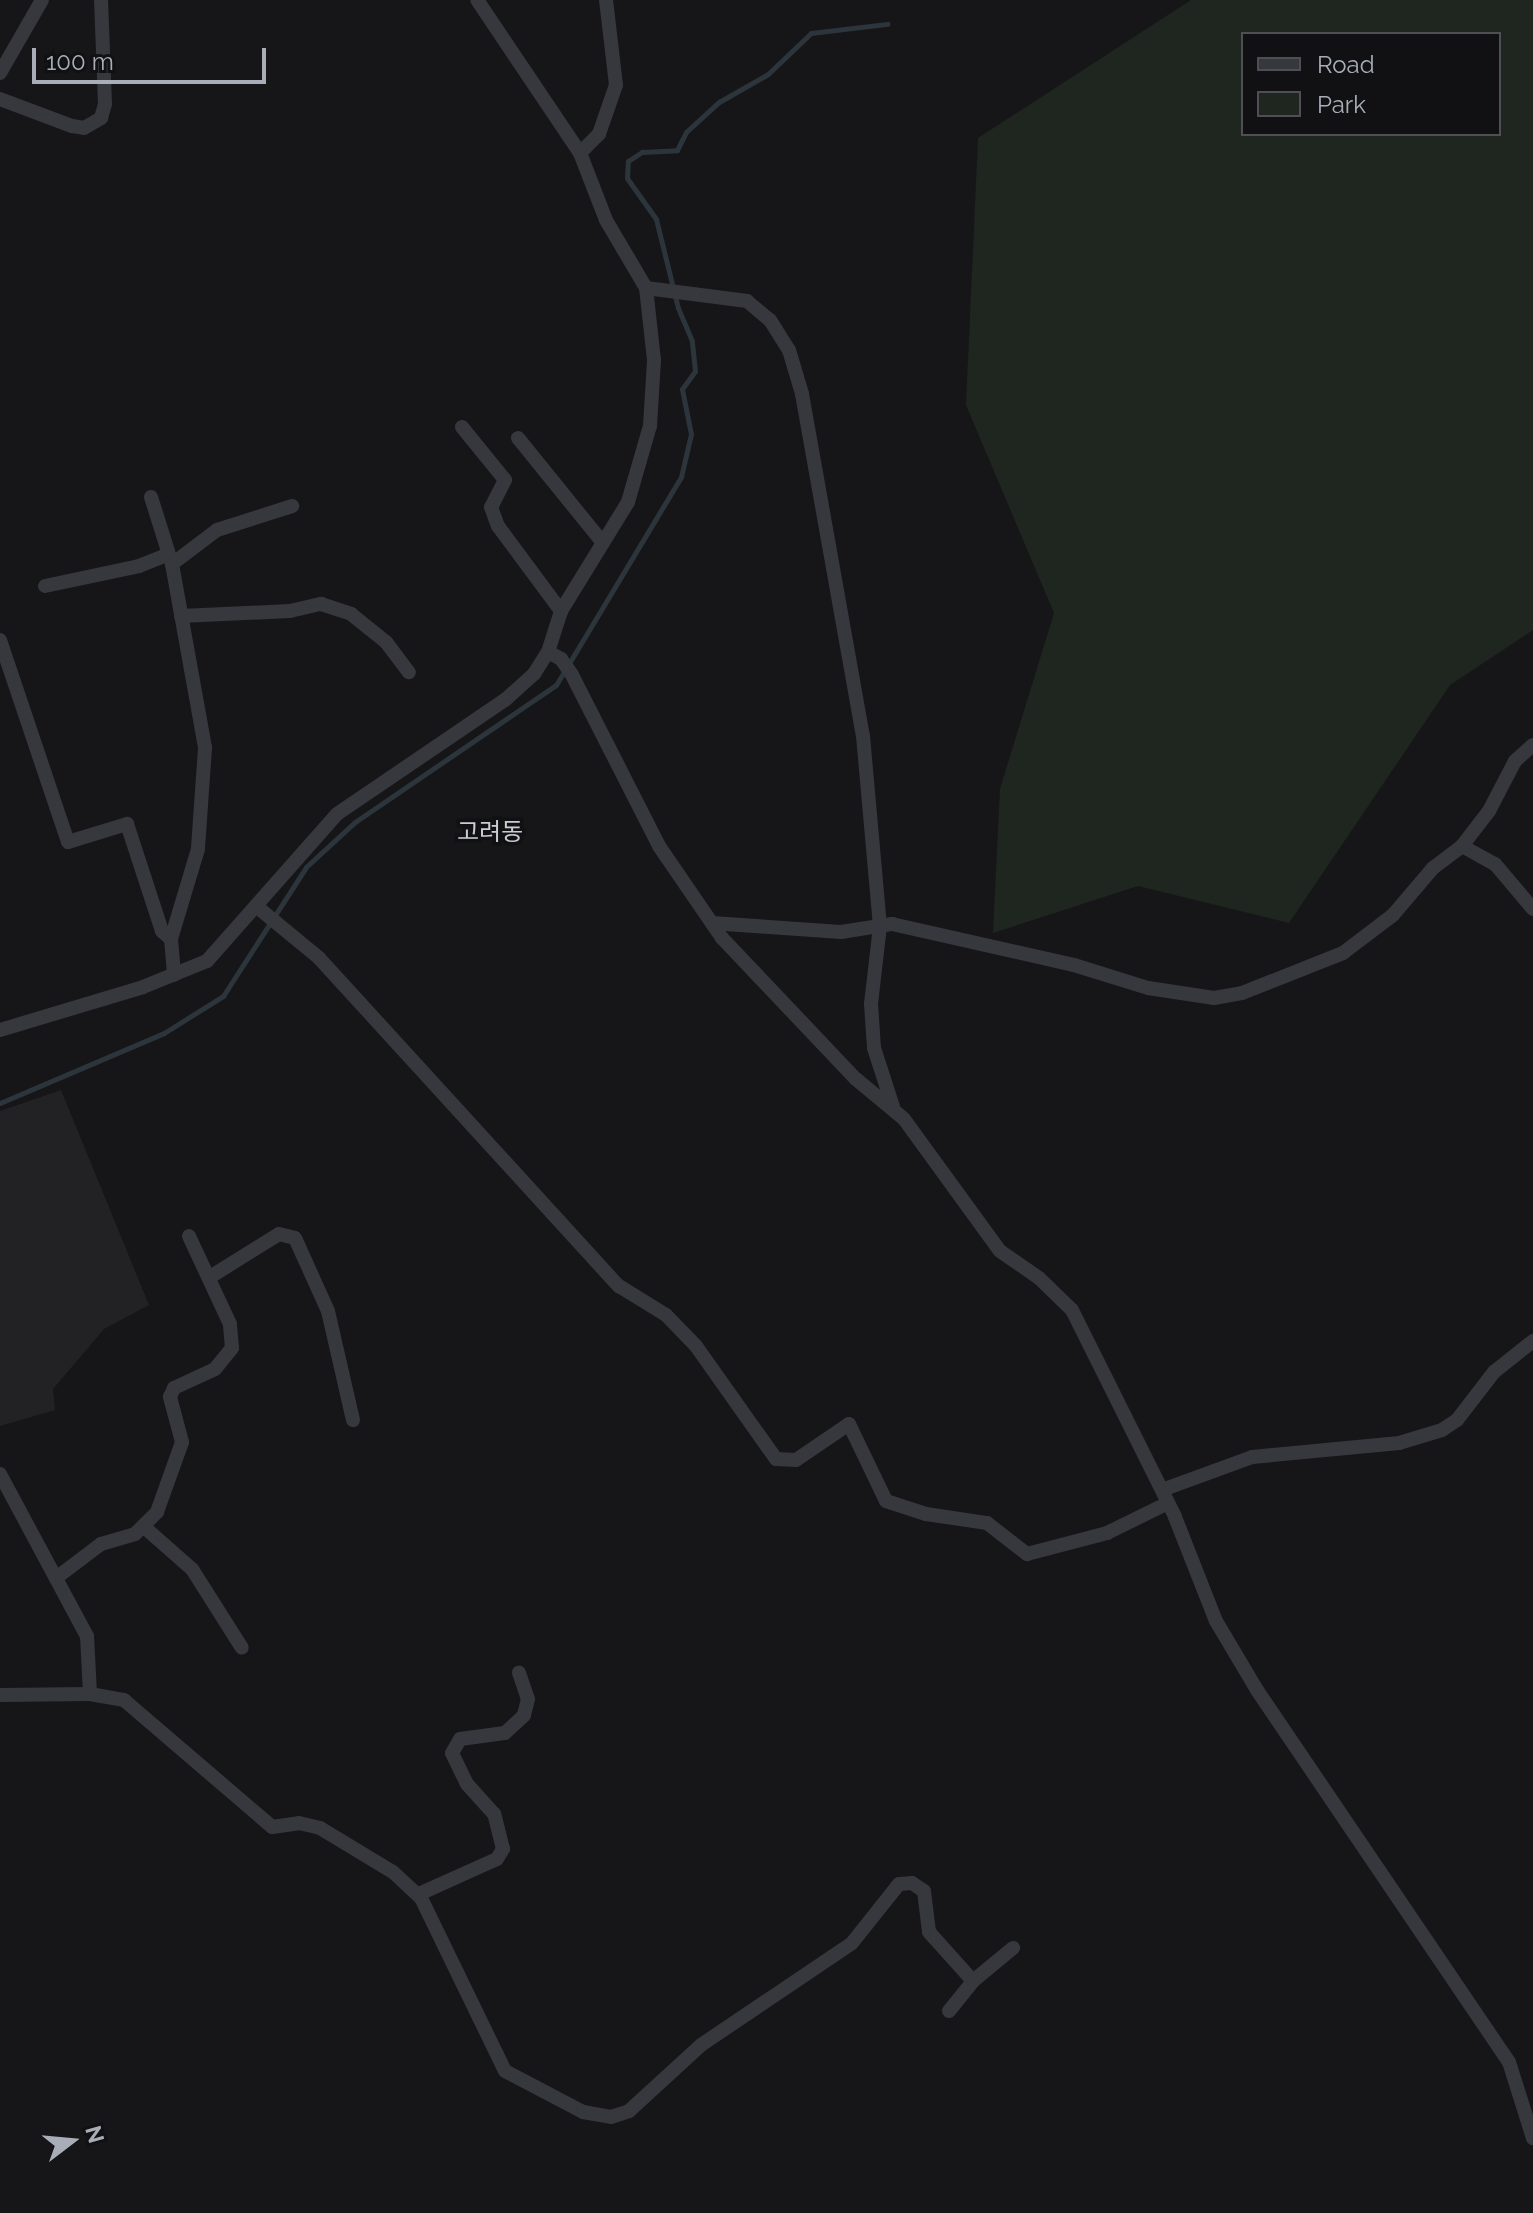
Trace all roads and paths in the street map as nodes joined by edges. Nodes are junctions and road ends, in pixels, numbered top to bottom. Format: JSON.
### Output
{"nodes":[{"id":1,"x":42,"y":0,"type":"edge"},
{"id":2,"x":101,"y":0,"type":"edge"},
{"id":3,"x":477,"y":0,"type":"edge"},
{"id":4,"x":606,"y":0,"type":"edge"},
{"id":5,"x":0,"y":73,"type":"edge"},
{"id":6,"x":0,"y":99,"type":"edge"},
{"id":7,"x":580,"y":153,"type":"junction"},
{"id":8,"x":646,"y":288,"type":"junction"},
{"id":9,"x":462,"y":427,"type":"dead end"},
{"id":10,"x":518,"y":438,"type":"dead end"},
{"id":11,"x":151,"y":497,"type":"dead end"},
{"id":12,"x":292,"y":506,"type":"dead end"},
{"id":13,"x":603,"y":543,"type":"junction"},
{"id":14,"x":170,"y":559,"type":"junction"},
{"id":15,"x":45,"y":586,"type":"dead end"},
{"id":16,"x":561,"y":611,"type":"junction"},
{"id":17,"x":181,"y":616,"type":"junction"},
{"id":18,"x":0,"y":640,"type":"edge"},
{"id":19,"x":555,"y":656,"type":"junction"},
{"id":20,"x":409,"y":672,"type":"dead end"},
{"id":21,"x":1533,"y":745,"type":"edge"},
{"id":22,"x":1462,"y":846,"type":"junction"},
{"id":23,"x":259,"y":908,"type":"junction"},
{"id":24,"x":1533,"y":909,"type":"edge"},
{"id":25,"x":712,"y":923,"type":"junction"},
{"id":26,"x":880,"y":926,"type":"junction"},
{"id":27,"x":171,"y":939,"type":"junction"},
{"id":28,"x":174,"y":975,"type":"junction"},
{"id":29,"x":0,"y":1030,"type":"edge"},
{"id":30,"x":895,"y":1111,"type":"junction"},
{"id":31,"x":189,"y":1236,"type":"dead end"},
{"id":32,"x":210,"y":1277,"type":"junction"},
{"id":33,"x":1533,"y":1341,"type":"edge"},
{"id":34,"x":353,"y":1420,"type":"dead end"},
{"id":35,"x":0,"y":1474,"type":"edge"},
{"id":36,"x":1165,"y":1496,"type":"junction"},
{"id":37,"x":143,"y":1526,"type":"junction"},
{"id":38,"x":56,"y":1578,"type":"junction"},
{"id":39,"x":242,"y":1648,"type":"dead end"},
{"id":40,"x":519,"y":1673,"type":"dead end"},
{"id":41,"x":90,"y":1694,"type":"junction"},
{"id":42,"x":0,"y":1695,"type":"edge"},
{"id":43,"x":419,"y":1894,"type":"junction"},
{"id":44,"x":1013,"y":1948,"type":"dead end"},
{"id":45,"x":973,"y":1981,"type":"junction"},
{"id":46,"x":949,"y":2011,"type":"dead end"},
{"id":47,"x":1533,"y":2138,"type":"edge"}],
"edges":[{"from":1,"to":5,"type":"street"},
{"from":2,"to":6,"type":"street"},
{"from":3,"to":7,"type":"street"},
{"from":4,"to":7,"type":"street"},
{"from":7,"to":8,"type":"street"},
{"from":8,"to":13,"type":"street"},
{"from":8,"to":26,"type":"street"},
{"from":9,"to":16,"type":"street"},
{"from":10,"to":13,"type":"street"},
{"from":11,"to":14,"type":"street"},
{"from":12,"to":14,"type":"street"},
{"from":13,"to":16,"type":"street"},
{"from":14,"to":15,"type":"street"},
{"from":14,"to":17,"type":"street"},
{"from":16,"to":19,"type":"street"},
{"from":17,"to":20,"type":"street"},
{"from":17,"to":27,"type":"street"},
{"from":18,"to":27,"type":"street"},
{"from":19,"to":23,"type":"street"},
{"from":19,"to":25,"type":"street"},
{"from":21,"to":22,"type":"street"},
{"from":22,"to":24,"type":"street"},
{"from":22,"to":26,"type":"street"},
{"from":23,"to":28,"type":"street"},
{"from":23,"to":36,"type":"street"},
{"from":25,"to":26,"type":"street"},
{"from":25,"to":30,"type":"street"},
{"from":26,"to":30,"type":"street"},
{"from":27,"to":28,"type":"street"},
{"from":28,"to":29,"type":"street"},
{"from":30,"to":36,"type":"street"},
{"from":31,"to":32,"type":"street"},
{"from":32,"to":34,"type":"street"},
{"from":32,"to":37,"type":"street"},
{"from":33,"to":36,"type":"street"},
{"from":35,"to":38,"type":"street"},
{"from":36,"to":47,"type":"street"},
{"from":37,"to":38,"type":"street"},
{"from":37,"to":39,"type":"street"},
{"from":38,"to":41,"type":"street"},
{"from":40,"to":43,"type":"street"},
{"from":41,"to":42,"type":"street"},
{"from":41,"to":43,"type":"street"},
{"from":43,"to":45,"type":"street"},
{"from":44,"to":45,"type":"street"},
{"from":45,"to":46,"type":"street"}]}
